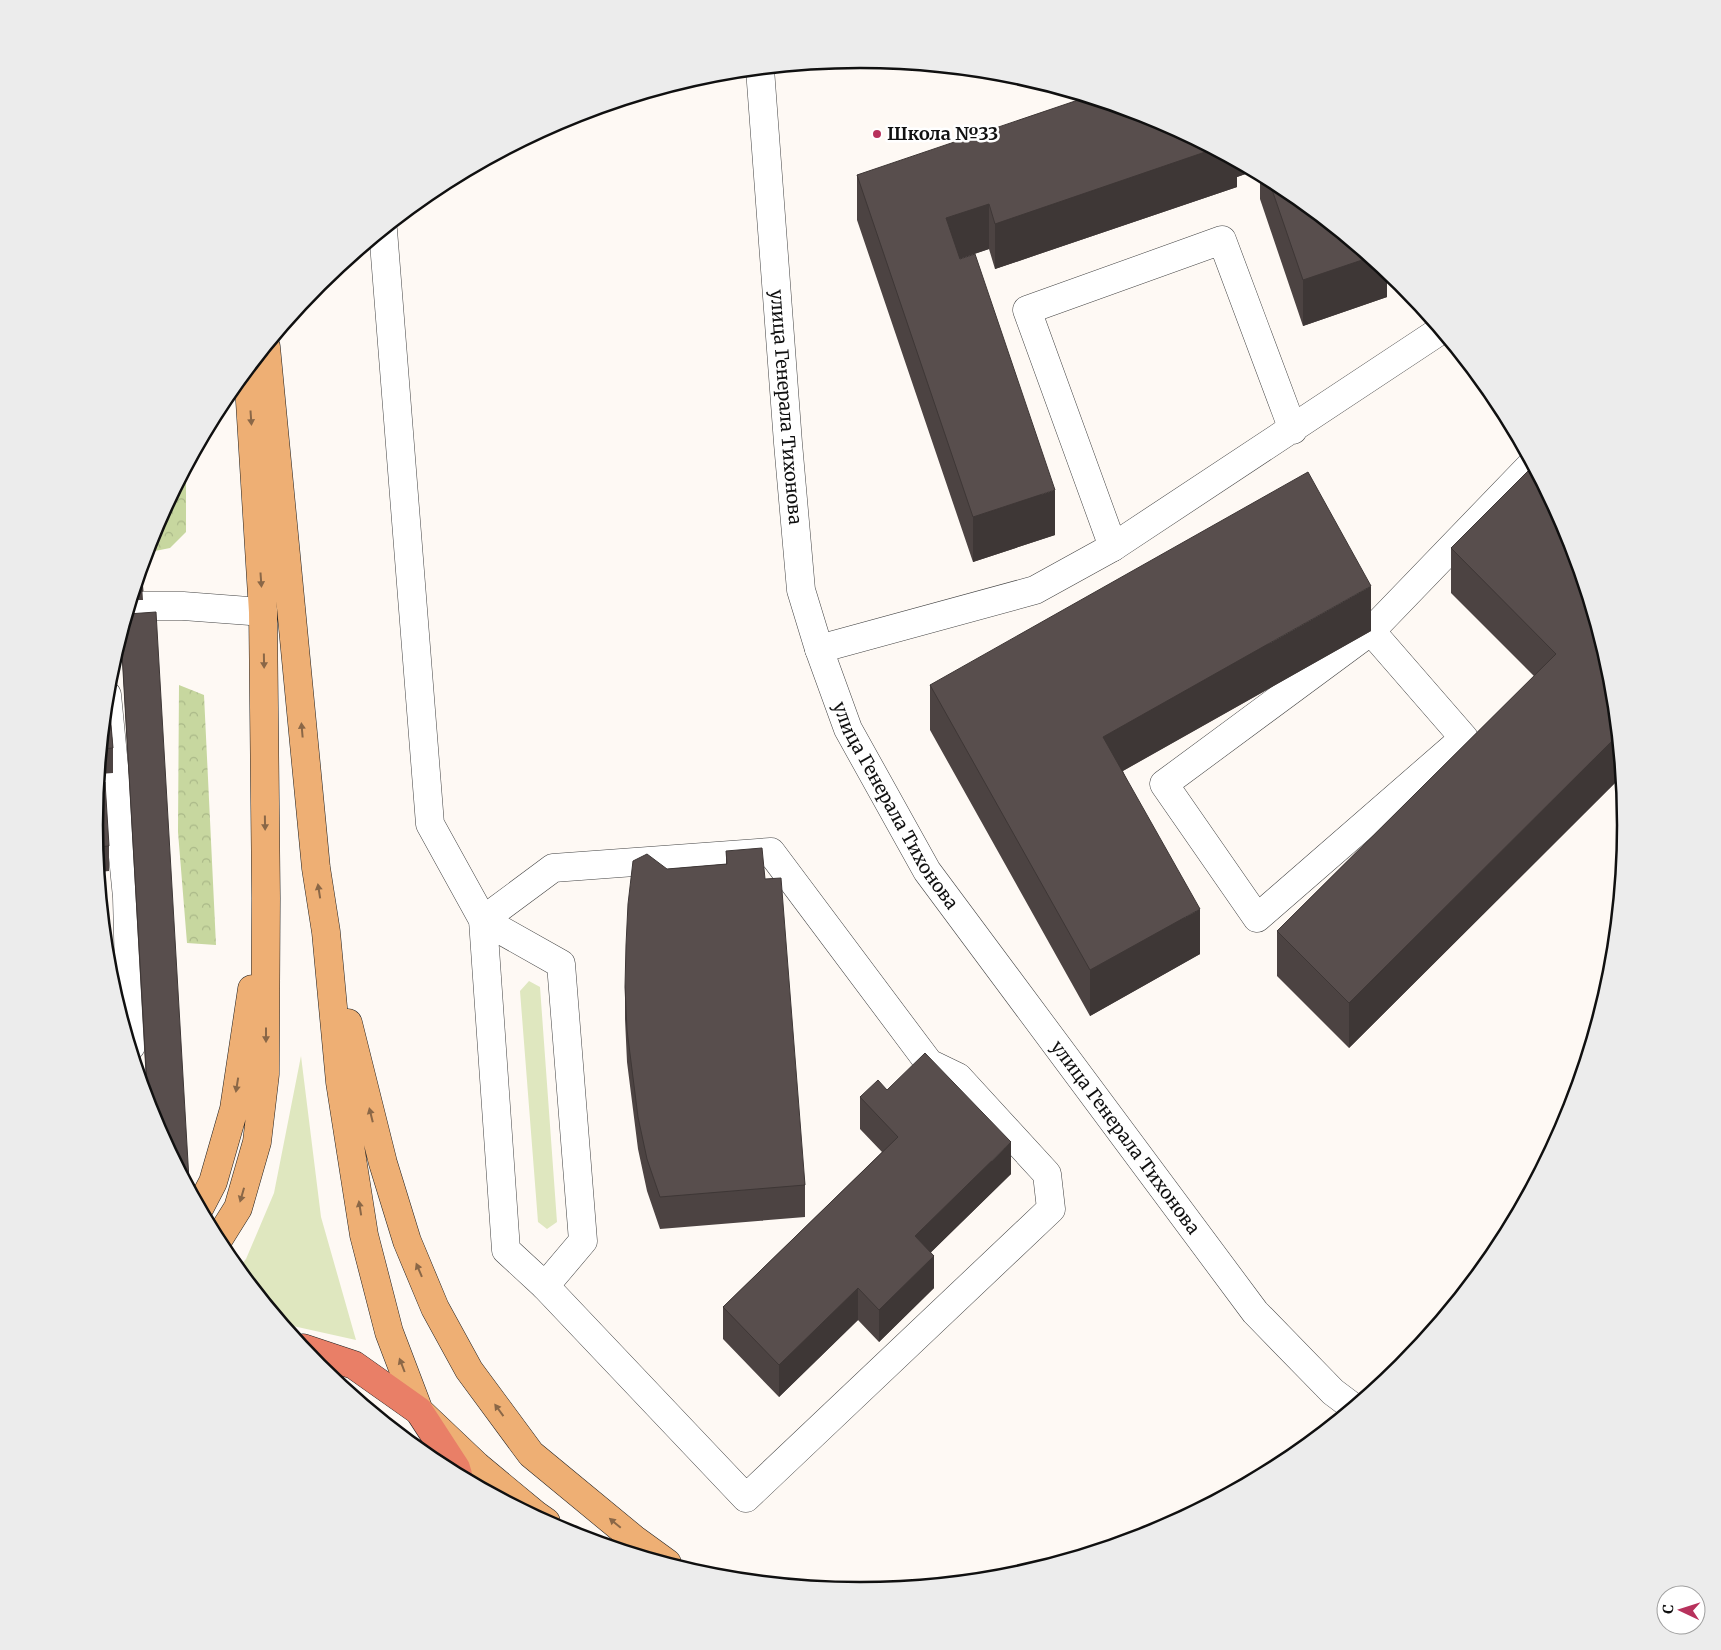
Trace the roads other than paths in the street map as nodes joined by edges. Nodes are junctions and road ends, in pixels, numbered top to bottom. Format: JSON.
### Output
{"nodes":[{"id":1,"x":760,"y":74,"type":"edge"},
{"id":2,"x":384,"y":237,"type":"edge"},
{"id":3,"x":1436,"y":333,"type":"edge"},
{"id":4,"x":267,"y":356,"type":"edge"},
{"id":5,"x":249,"y":380,"type":"edge"},
{"id":6,"x":1292,"y":430,"type":"junction"},
{"id":7,"x":1528,"y":468,"type":"edge"},
{"id":8,"x":1113,"y":547,"type":"junction"},
{"id":9,"x":136,"y":606,"type":"edge"},
{"id":10,"x":263,"y":612,"type":"junction"},
{"id":11,"x":1372,"y":631,"type":"junction"},
{"id":12,"x":818,"y":649,"type":"junction"},
{"id":13,"x":110,"y":723,"type":"edge"},
{"id":14,"x":266,"y":898,"type":"junction"},
{"id":15,"x":483,"y":920,"type":"junction"},
{"id":16,"x":326,"y":932,"type":"junction"},
{"id":17,"x":129,"y":1022,"type":"edge"},
{"id":18,"x":203,"y":1202,"type":"edge"},
{"id":19,"x":223,"y":1233,"type":"edge"},
{"id":20,"x":545,"y":1286,"type":"junction"},
{"id":21,"x":317,"y":1353,"type":"edge"},
{"id":22,"x":1349,"y":1404,"type":"edge"},
{"id":23,"x":419,"y":1411,"type":"junction"},
{"id":24,"x":453,"y":1463,"type":"edge"},
{"id":25,"x":519,"y":1501,"type":"edge"},
{"id":26,"x":655,"y":1554,"type":"edge"}],
"edges":[{"from":1,"to":12,"type":"street","name":"улица Генерала Тихонова"},
{"from":2,"to":15,"type":"street"},
{"from":3,"to":6,"type":"street"},
{"from":16,"to":4,"type":"main road","one_way":true},
{"from":5,"to":10,"type":"main road","one_way":true},
{"from":6,"to":8,"type":"street"},
{"from":6,"to":8,"type":"street"},
{"from":7,"to":11,"type":"street"},
{"from":8,"to":12,"type":"street"},
{"from":9,"to":10,"type":"street"},
{"from":10,"to":14,"type":"main road","one_way":true},
{"from":11,"to":11,"type":"street"},
{"from":12,"to":22,"type":"street","name":"улица Генерала Тихонова"},
{"from":13,"to":17,"type":"street"},
{"from":14,"to":18,"type":"main road","one_way":true},
{"from":14,"to":19,"type":"main road","one_way":true},
{"from":15,"to":20,"type":"street"},
{"from":15,"to":20,"type":"street"},
{"from":15,"to":20,"type":"street"},
{"from":23,"to":16,"type":"main road","one_way":true},
{"from":26,"to":16,"type":"main road","one_way":true},
{"from":21,"to":23,"type":"highway"},
{"from":23,"to":24,"type":"highway"},
{"from":23,"to":25,"type":"main road"}]}
